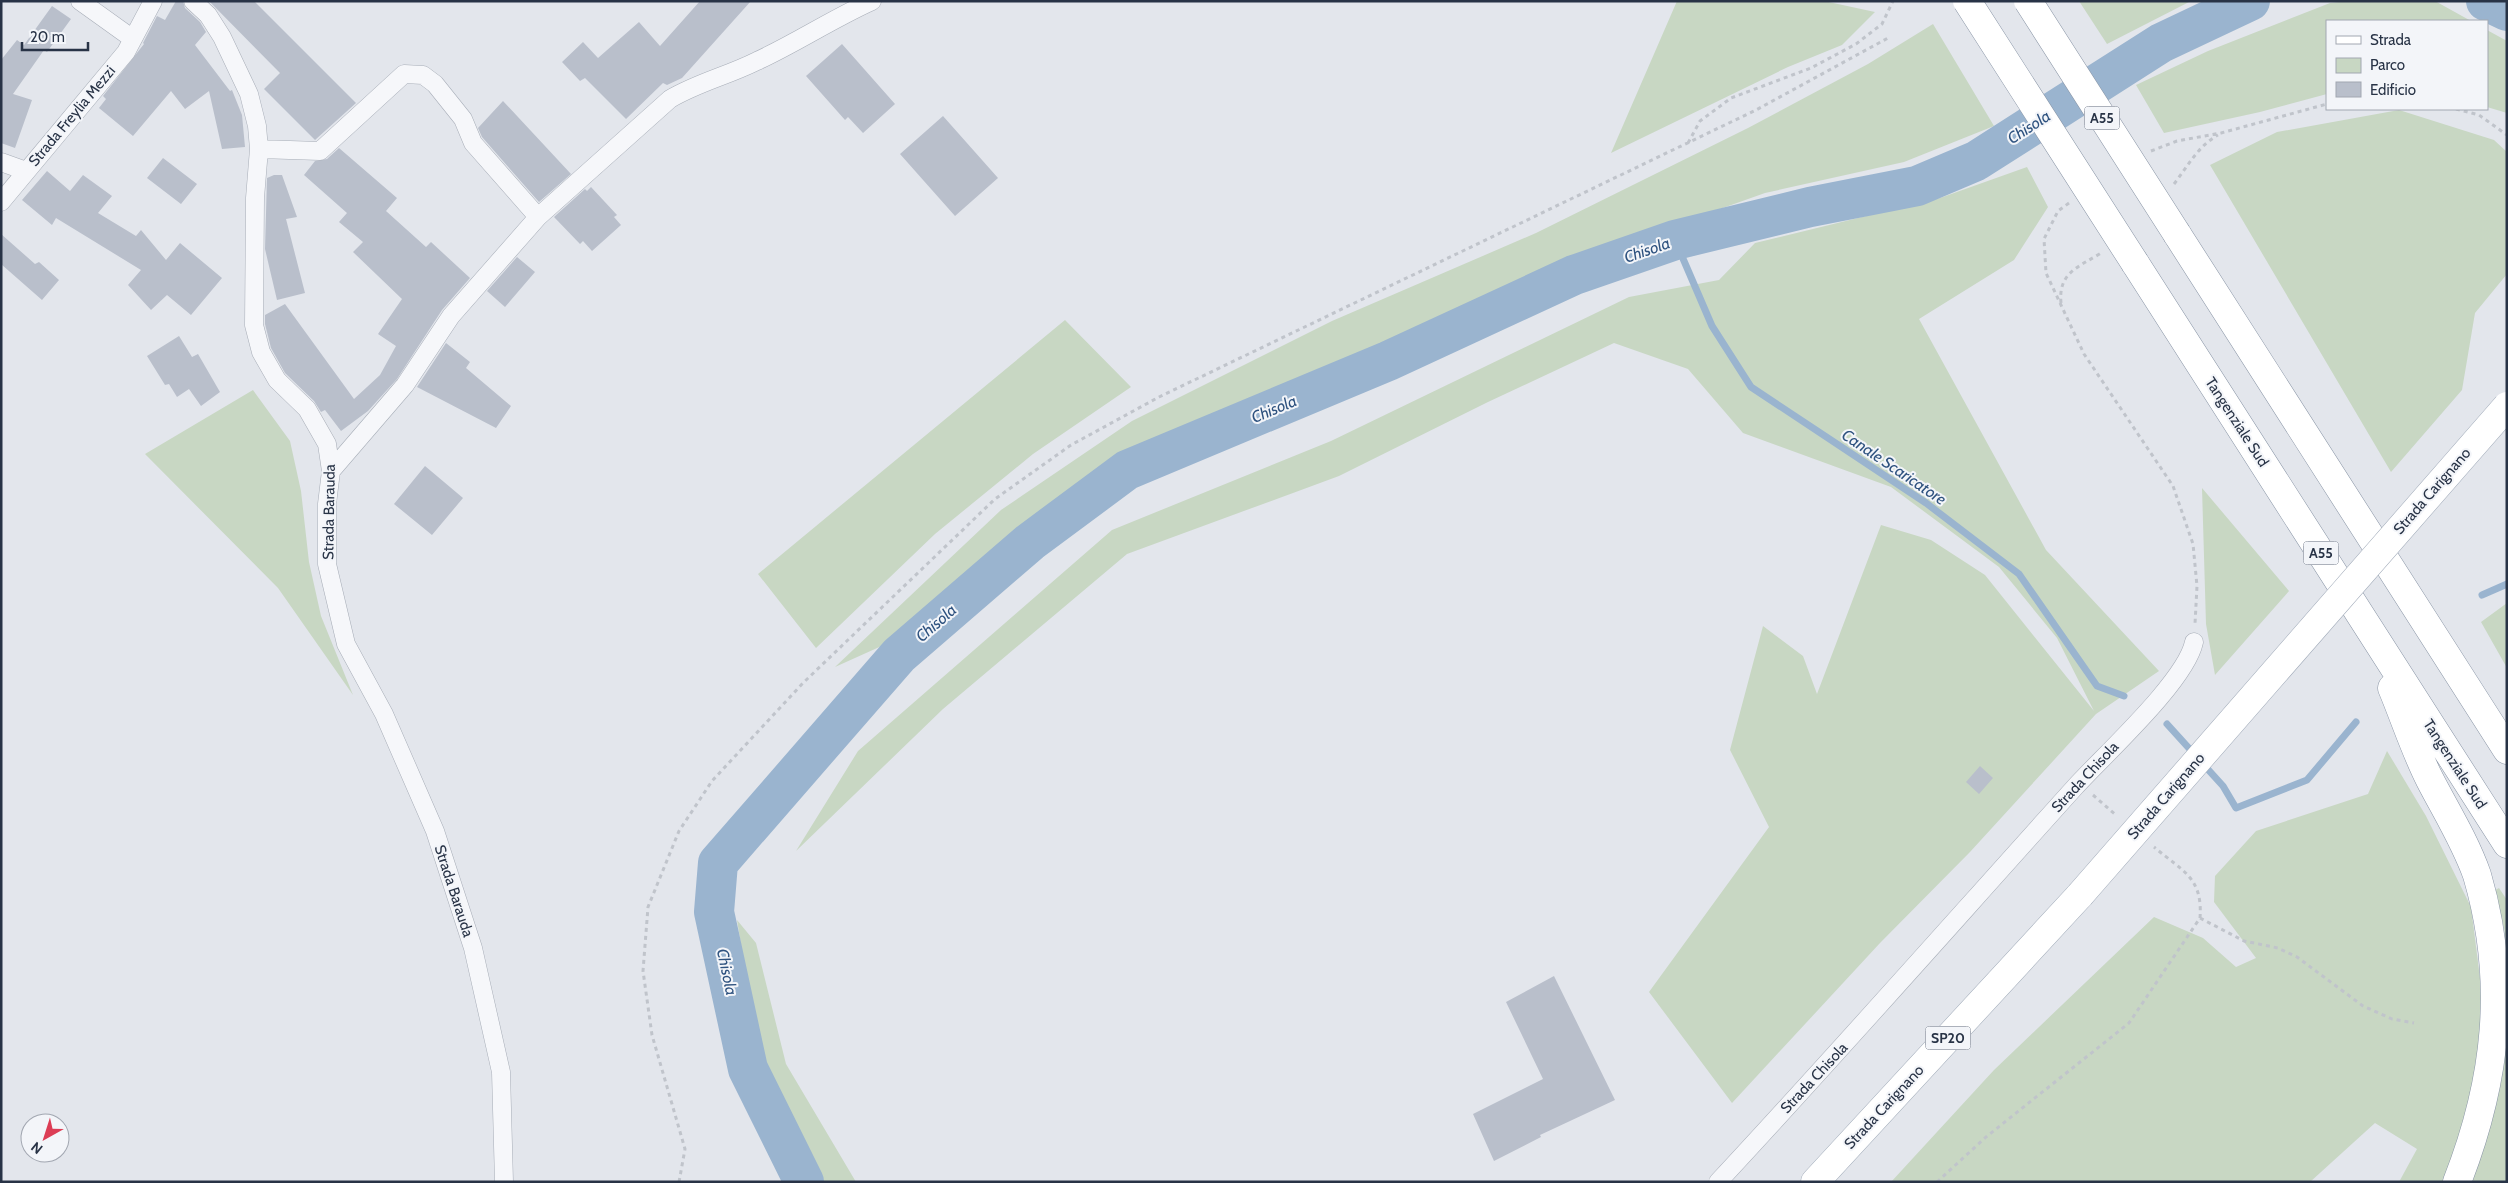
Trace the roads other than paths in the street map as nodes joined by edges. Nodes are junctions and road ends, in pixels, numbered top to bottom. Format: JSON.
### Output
{"nodes":[{"id":1,"x":80,"y":1,"type":"edge"},
{"id":2,"x":152,"y":1,"type":"edge"},
{"id":3,"x":193,"y":1,"type":"edge"},
{"id":4,"x":1967,"y":1,"type":"edge"},
{"id":5,"x":2028,"y":1,"type":"edge"},
{"id":6,"x":866,"y":2,"type":"edge"},
{"id":7,"x":133,"y":39,"type":"junction"},
{"id":8,"x":259,"y":149,"type":"junction"},
{"id":9,"x":1,"y":162,"type":"edge"},
{"id":10,"x":26,"y":171,"type":"junction"},
{"id":11,"x":1,"y":202,"type":"edge"},
{"id":12,"x":538,"y":217,"type":"junction"},
{"id":13,"x":2507,"y":406,"type":"edge"},
{"id":14,"x":332,"y":470,"type":"junction"},
{"id":15,"x":2365,"y":622,"type":"junction"},
{"id":16,"x":2194,"y":642,"type":"road end"},
{"id":17,"x":2507,"y":750,"type":"edge"},
{"id":18,"x":2507,"y":844,"type":"edge"},
{"id":19,"x":1816,"y":1181,"type":"edge"},
{"id":20,"x":504,"y":1182,"type":"edge"},
{"id":21,"x":1718,"y":1182,"type":"edge"},
{"id":22,"x":2457,"y":1182,"type":"edge"}],
"edges":[{"from":1,"to":7,"type":"street"},
{"from":2,"to":7,"type":"street","name":"Strada Freylia Mezzi"},
{"from":3,"to":8,"type":"street","name":"Strada Barauda"},
{"from":4,"to":15,"type":"main road","name":"Tangenziale Sud","number":"A55","bridge":true},
{"from":5,"to":17,"type":"main road","number":"A55","bridge":true},
{"from":6,"to":12,"type":"street"},
{"from":7,"to":10,"type":"street","name":"Strada Freylia Mezzi"},
{"from":8,"to":12,"type":"street"},
{"from":8,"to":14,"type":"street","name":"Strada Barauda"},
{"from":9,"to":10,"type":"street"},
{"from":10,"to":11,"type":"street","name":"Strada Freylia Mezzi"},
{"from":12,"to":14,"type":"street"},
{"from":13,"to":19,"type":"main road","name":"Strada Carignano","number":"SP20","bridge":true},
{"from":14,"to":20,"type":"street","name":"Strada Barauda"},
{"from":15,"to":18,"type":"main road","name":"Tangenziale Sud","number":"A55"},
{"from":15,"to":22,"type":"main road"},
{"from":16,"to":21,"type":"street","name":"Strada Chisola"}]}
